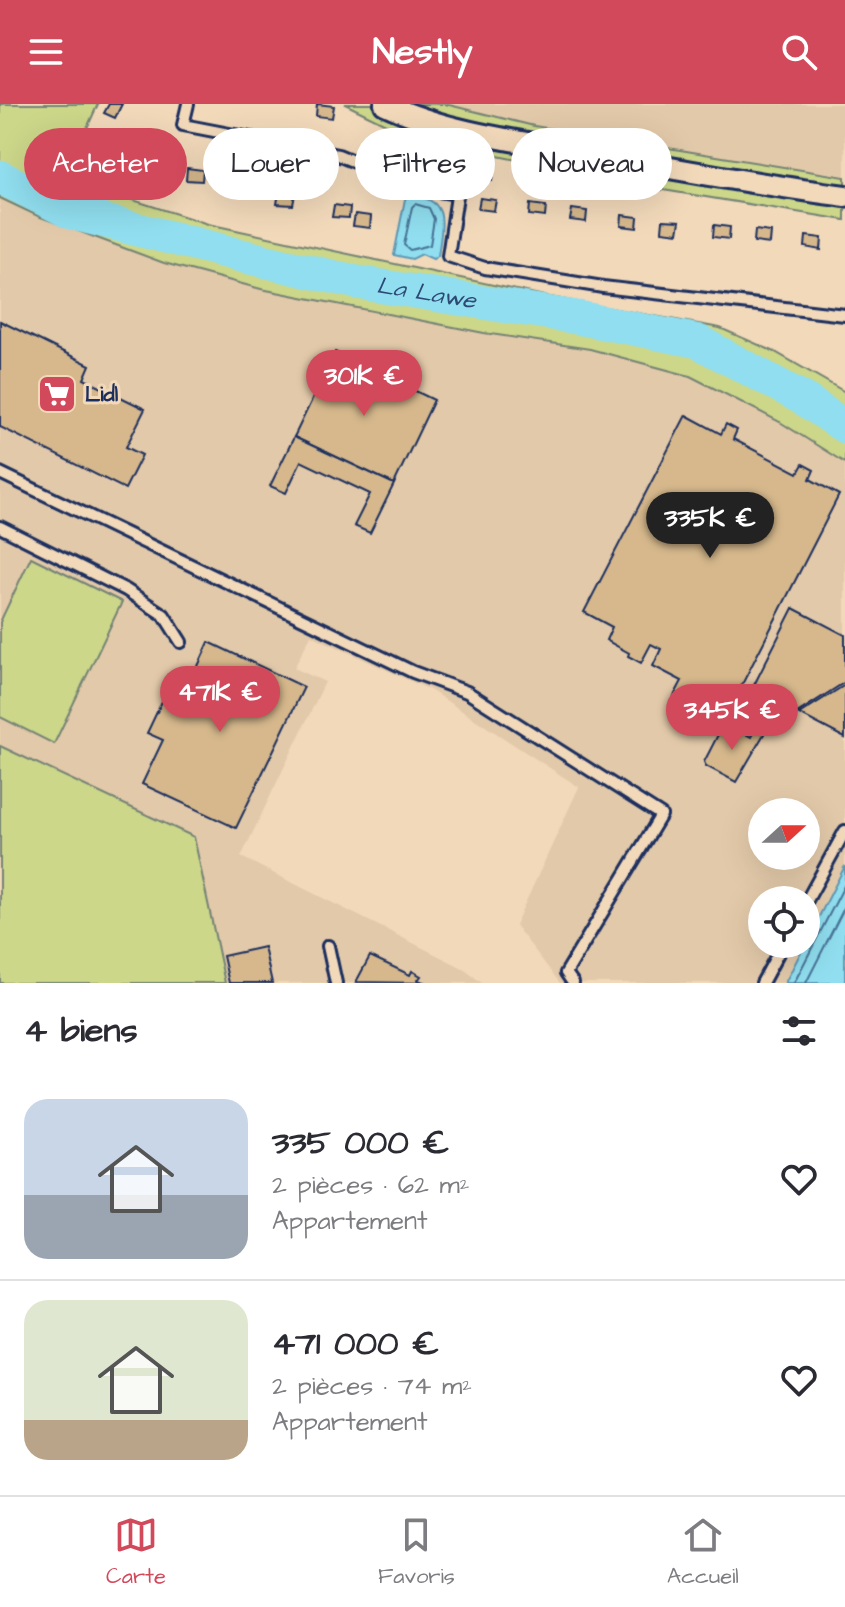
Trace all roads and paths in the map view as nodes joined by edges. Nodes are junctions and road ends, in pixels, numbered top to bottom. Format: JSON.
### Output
{"nodes":[{"id":1,"x":188,"y":104,"type":"edge"},
{"id":2,"x":385,"y":104,"type":"edge"},
{"id":3,"x":462,"y":128,"type":"edge"},
{"id":4,"x":495,"y":135,"type":"edge"},
{"id":5,"x":355,"y":162,"type":"edge"},
{"id":6,"x":845,"y":196,"type":"edge"},
{"id":7,"x":456,"y":200,"type":"edge"},
{"id":8,"x":845,"y":315,"type":"edge"},
{"id":9,"x":0,"y":473,"type":"edge"},
{"id":10,"x":0,"y":527,"type":"edge"},
{"id":11,"x":181,"y":642,"type":"dead end"},
{"id":12,"x":845,"y":831,"type":"edge"},
{"id":13,"x":815,"y":886,"type":"edge"},
{"id":14,"x":328,"y":946,"type":"dead end"},
{"id":15,"x":775,"y":958,"type":"edge"},
{"id":16,"x":336,"y":983,"type":"edge"},
{"id":17,"x":573,"y":983,"type":"edge"},
{"id":18,"x":762,"y":983,"type":"edge"}],
"edges":[{"from":1,"to":5,"type":"lane"},
{"from":2,"to":3,"type":"street"},
{"from":4,"to":6,"type":"street"},
{"from":7,"to":8,"type":"lane"},
{"from":9,"to":17,"type":"lane"},
{"from":10,"to":11,"type":"lane"},
{"from":12,"to":13,"type":"lane"},
{"from":14,"to":16,"type":"lane"},
{"from":15,"to":18,"type":"lane"}]}
